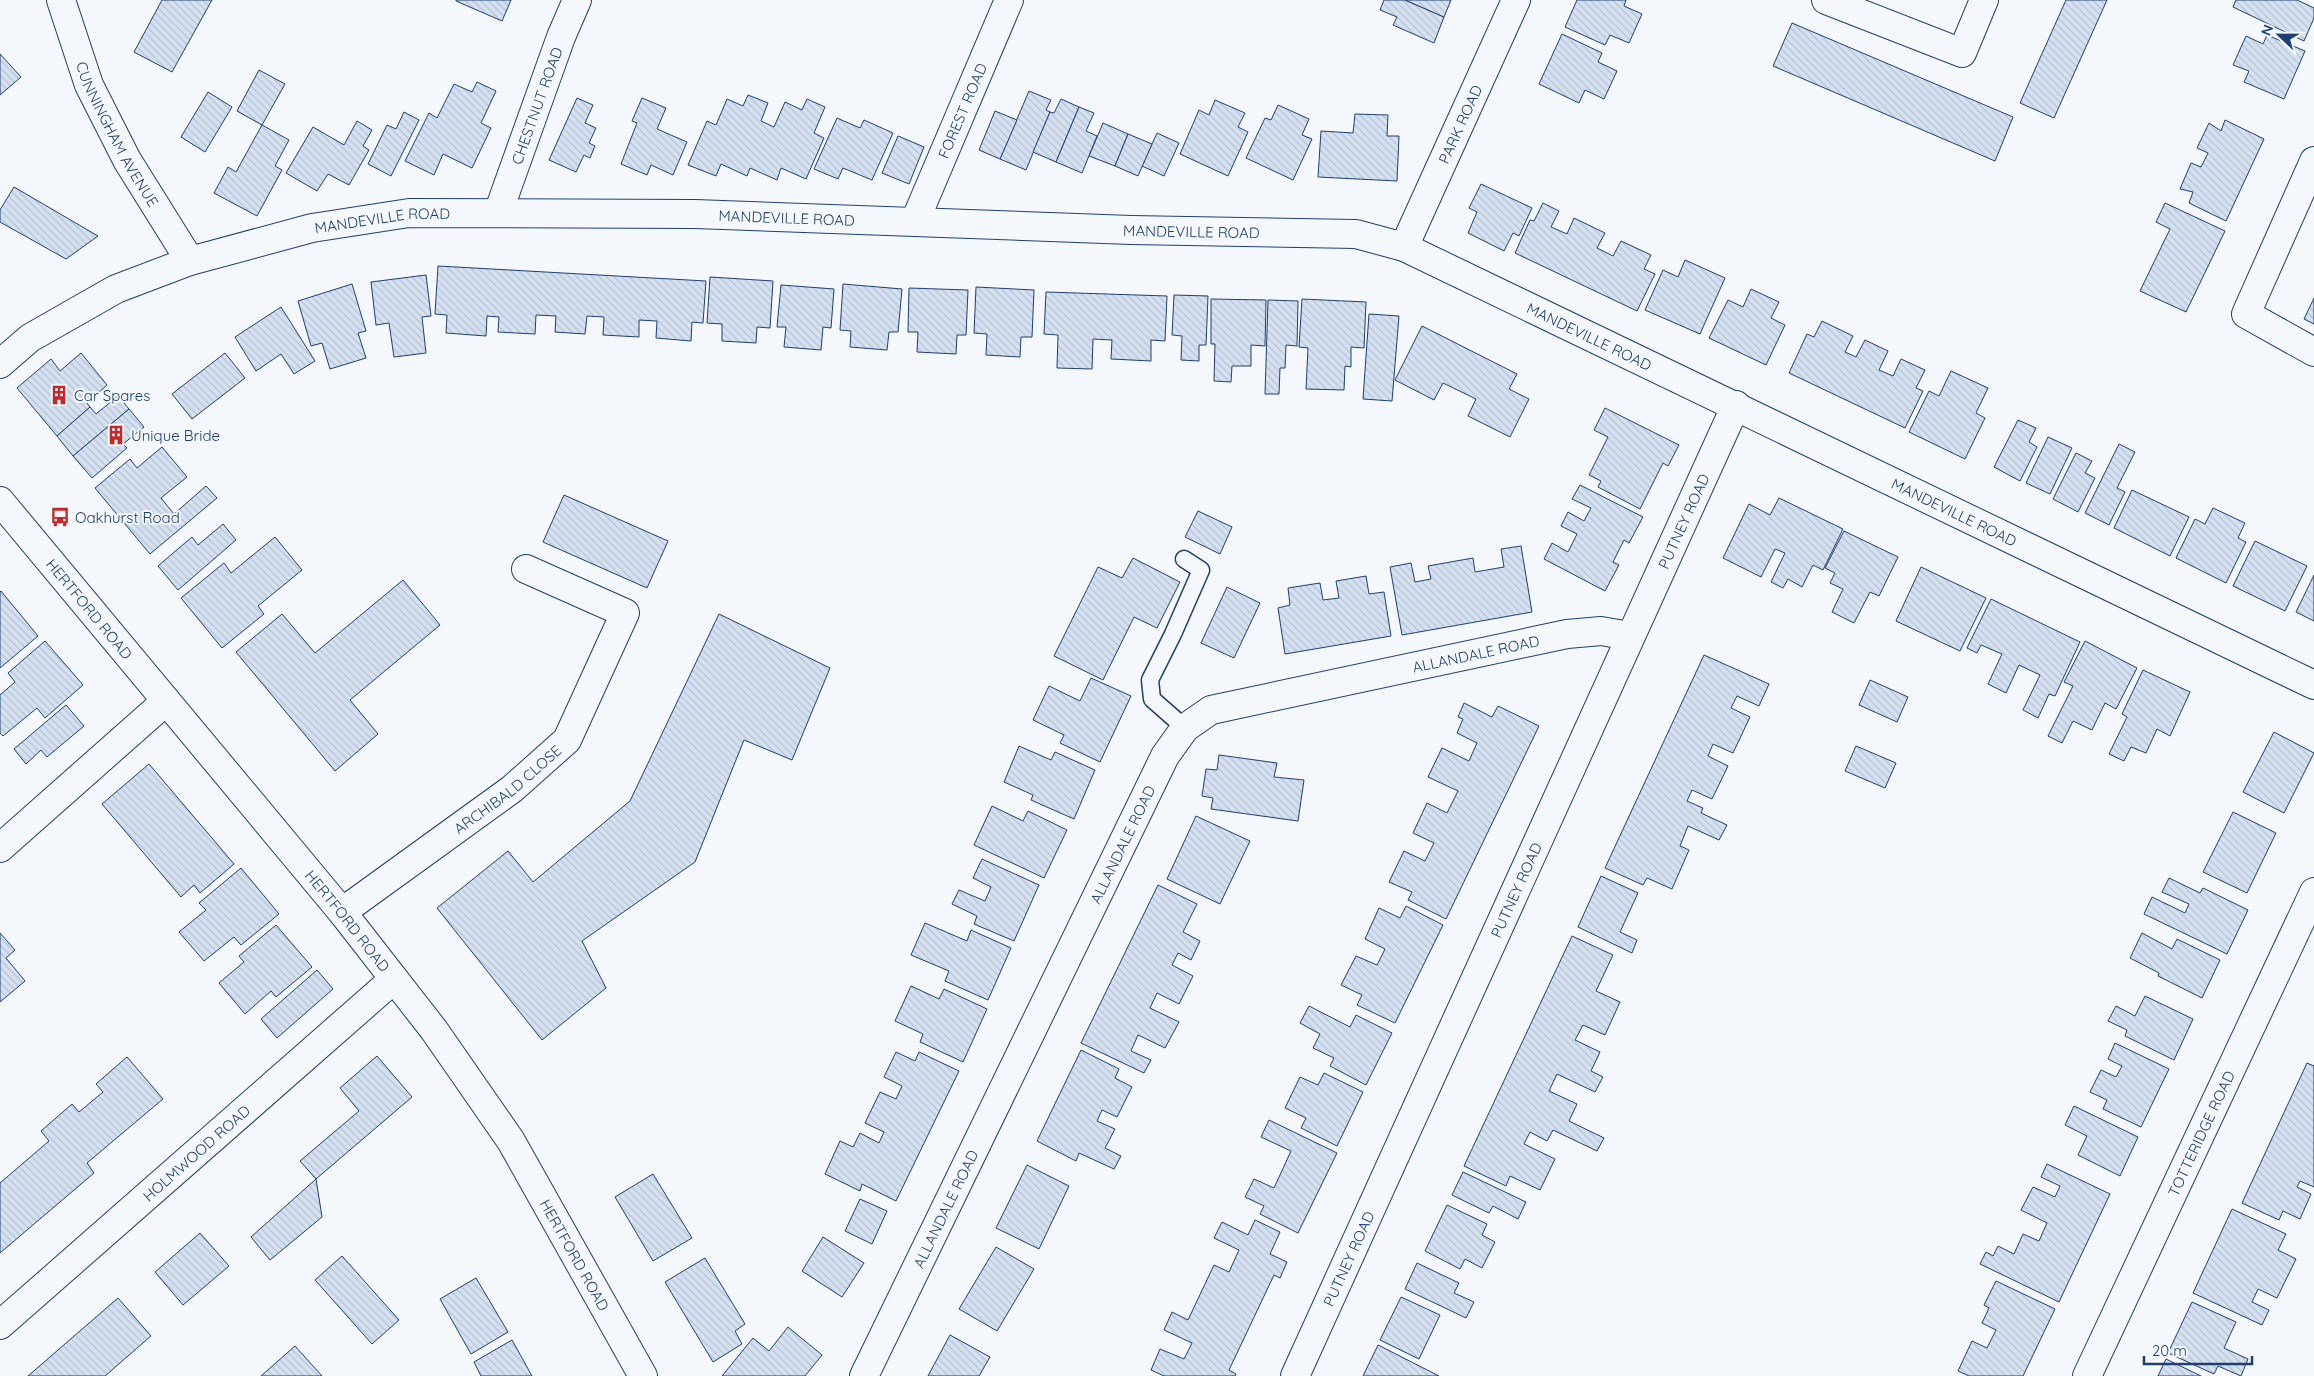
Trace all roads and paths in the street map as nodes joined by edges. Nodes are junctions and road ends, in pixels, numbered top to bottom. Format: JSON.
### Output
{"nodes":[{"id":1,"x":61,"y":0,"type":"edge"},
{"id":2,"x":577,"y":0,"type":"edge"},
{"id":3,"x":1009,"y":0,"type":"edge"},
{"id":4,"x":1516,"y":0,"type":"edge"},
{"id":5,"x":1826,"y":0,"type":"edge"},
{"id":6,"x":1984,"y":0,"type":"edge"},
{"id":7,"x":2314,"y":161,"type":"edge"},
{"id":8,"x":498,"y":213,"type":"junction"},
{"id":9,"x":915,"y":221,"type":"junction"},
{"id":10,"x":1404,"y":248,"type":"junction"},
{"id":11,"x":190,"y":261,"type":"junction"},
{"id":12,"x":2314,"y":352,"type":"edge"},
{"id":13,"x":0,"y":364,"type":"edge"},
{"id":14,"x":1736,"y":405,"type":"junction"},
{"id":15,"x":0,"y":501,"type":"edge"},
{"id":16,"x":1184,"y":559,"type":"dead end"},
{"id":17,"x":526,"y":569,"type":"dead end"},
{"id":18,"x":1630,"y":636,"type":"junction"},
{"id":19,"x":2314,"y":685,"type":"edge"},
{"id":20,"x":166,"y":702,"type":"junction"},
{"id":21,"x":1185,"y":728,"type":"junction"},
{"id":22,"x":0,"y":848,"type":"edge"},
{"id":23,"x":2314,"y":892,"type":"edge"},
{"id":24,"x":342,"y":912,"type":"junction"},
{"id":25,"x":394,"y":979,"type":"junction"},
{"id":26,"x":0,"y":1325,"type":"edge"},
{"id":27,"x":643,"y":1376,"type":"edge"},
{"id":28,"x":864,"y":1376,"type":"edge"},
{"id":29,"x":1296,"y":1376,"type":"edge"},
{"id":30,"x":2087,"y":1376,"type":"edge"}],
"edges":[{"from":1,"to":11,"type":"street","name":"CUNNINGHAM AVENUE"},
{"from":2,"to":8,"type":"street","name":"CHESTNUT ROAD"},
{"from":3,"to":9,"type":"street","name":"FOREST ROAD"},
{"from":4,"to":10,"type":"street","name":"PARK ROAD"},
{"from":5,"to":6,"type":"street"},
{"from":7,"to":12,"type":"street"},
{"from":8,"to":9,"type":"street","name":"MANDEVILLE ROAD"},
{"from":8,"to":11,"type":"street","name":"MANDEVILLE ROAD"},
{"from":9,"to":10,"type":"street","name":"MANDEVILLE ROAD"},
{"from":10,"to":14,"type":"street","name":"MANDEVILLE ROAD"},
{"from":11,"to":13,"type":"street","name":"MANDEVILLE ROAD"},
{"from":14,"to":18,"type":"street","name":"PUTNEY ROAD"},
{"from":14,"to":19,"type":"street","name":"MANDEVILLE ROAD"},
{"from":15,"to":20,"type":"street","name":"HERTFORD ROAD"},
{"from":16,"to":21,"type":"lane"},
{"from":17,"to":24,"type":"street","name":"ARCHIBALD CLOSE"},
{"from":18,"to":21,"type":"street","name":"ALLANDALE ROAD"},
{"from":18,"to":29,"type":"street","name":"PUTNEY ROAD"},
{"from":20,"to":22,"type":"street"},
{"from":20,"to":24,"type":"street","name":"HERTFORD ROAD"},
{"from":21,"to":28,"type":"street","name":"ALLANDALE ROAD"},
{"from":23,"to":30,"type":"street","name":"TOTTERIDGE ROAD"},
{"from":24,"to":25,"type":"street","name":"HERTFORD ROAD"},
{"from":25,"to":26,"type":"street","name":"HOLMWOOD ROAD"},
{"from":25,"to":27,"type":"street","name":"HERTFORD ROAD"}]}
